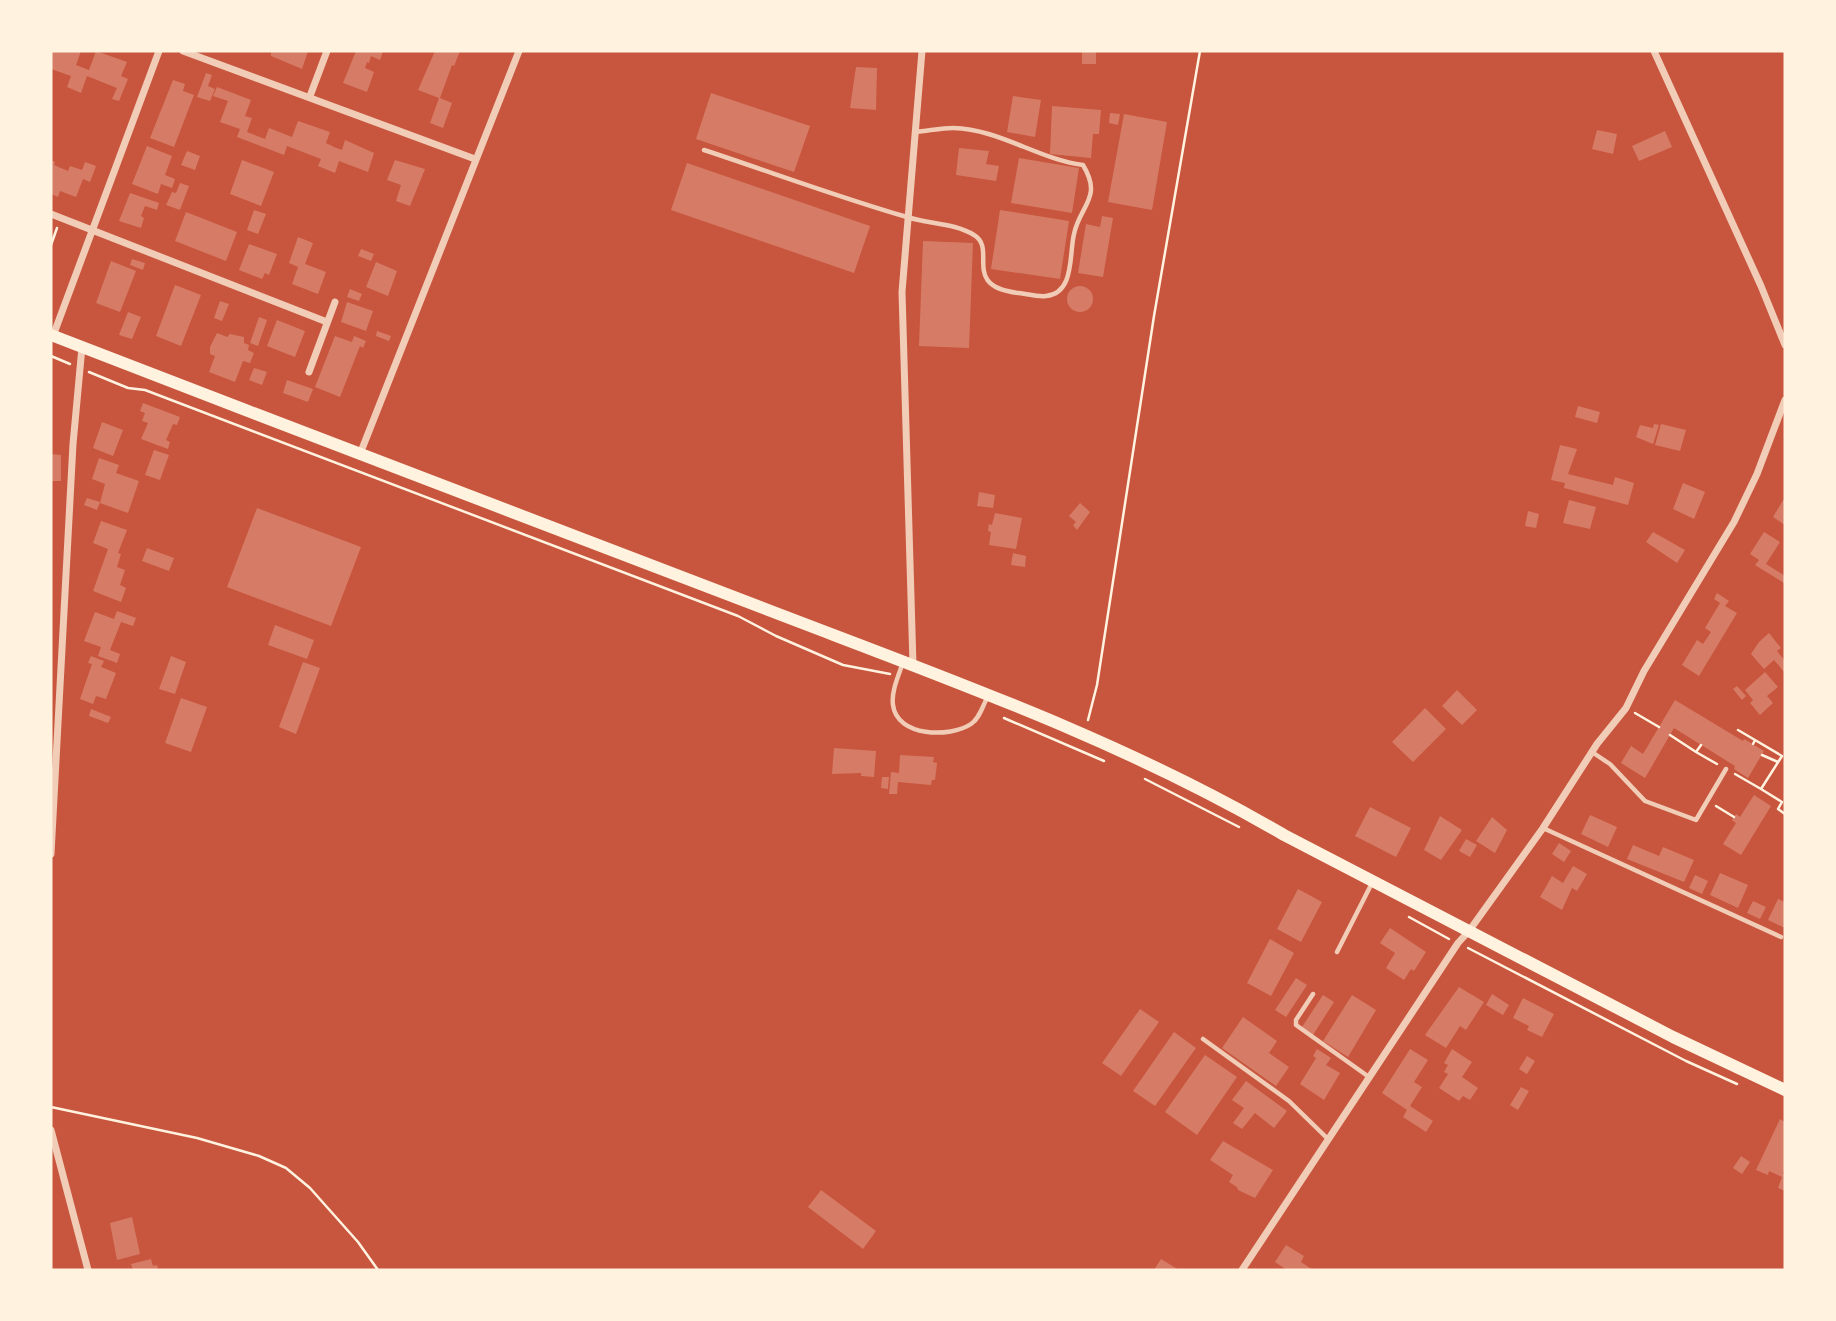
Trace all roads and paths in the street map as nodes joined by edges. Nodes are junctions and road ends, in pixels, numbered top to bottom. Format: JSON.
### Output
{"nodes":[{"id":1,"x":159,"y":51,"type":"edge"},
{"id":2,"x":183,"y":51,"type":"edge"},
{"id":3,"x":327,"y":51,"type":"edge"},
{"id":4,"x":519,"y":51,"type":"edge"},
{"id":5,"x":922,"y":51,"type":"edge"},
{"id":6,"x":1200,"y":51,"type":"edge"},
{"id":7,"x":1654,"y":51,"type":"edge"},
{"id":8,"x":310,"y":96,"type":"junction"},
{"id":9,"x":915,"y":132,"type":"junction"},
{"id":10,"x":704,"y":150,"type":"dead end"},
{"id":11,"x":475,"y":159,"type":"junction"},
{"id":12,"x":51,"y":214,"type":"edge"},
{"id":13,"x":61,"y":218,"type":"junction"},
{"id":14,"x":908,"y":218,"type":"junction"},
{"id":15,"x":91,"y":230,"type":"junction"},
{"id":16,"x":51,"y":245,"type":"edge"},
{"id":17,"x":335,"y":302,"type":"dead end"},
{"id":18,"x":327,"y":323,"type":"junction"},
{"id":19,"x":52,"y":335,"type":"edge"},
{"id":20,"x":1785,"y":345,"type":"edge"},
{"id":21,"x":82,"y":347,"type":"junction"},
{"id":22,"x":51,"y":356,"type":"edge"},
{"id":23,"x":78,"y":367,"type":"junction"},
{"id":24,"x":309,"y":372,"type":"dead end"},
{"id":25,"x":1785,"y":400,"type":"edge"},
{"id":26,"x":360,"y":454,"type":"junction"},
{"id":27,"x":908,"y":663,"type":"junction"},
{"id":28,"x":898,"y":676,"type":"junction"},
{"id":29,"x":988,"y":695,"type":"junction"},
{"id":30,"x":982,"y":708,"type":"junction"},
{"id":31,"x":1626,"y":708,"type":"junction"},
{"id":32,"x":1659,"y":727,"type":"dead end"},
{"id":33,"x":1738,"y":730,"type":"dead end"},
{"id":34,"x":1084,"y":734,"type":"junction"},
{"id":35,"x":1670,"y":735,"type":"dead end"},
{"id":36,"x":1701,"y":745,"type":"dead end"},
{"id":37,"x":1592,"y":752,"type":"junction"},
{"id":38,"x":1696,"y":752,"type":"junction"},
{"id":39,"x":1762,"y":755,"type":"dead end"},
{"id":40,"x":1107,"y":762,"type":"dead end"},
{"id":41,"x":1778,"y":762,"type":"junction"},
{"id":42,"x":1726,"y":769,"type":"junction"},
{"id":43,"x":1143,"y":778,"type":"dead end"},
{"id":44,"x":1761,"y":789,"type":"junction"},
{"id":45,"x":1707,"y":800,"type":"junction"},
{"id":46,"x":1785,"y":814,"type":"edge"},
{"id":47,"x":1734,"y":817,"type":"dead end"},
{"id":48,"x":1544,"y":828,"type":"junction"},
{"id":49,"x":1248,"y":832,"type":"dead end"},
{"id":50,"x":51,"y":854,"type":"edge"},
{"id":51,"x":1374,"y":881,"type":"junction"},
{"id":52,"x":1401,"y":913,"type":"dead end"},
{"id":53,"x":1469,"y":931,"type":"junction"},
{"id":54,"x":1781,"y":937,"type":"dead end"},
{"id":55,"x":1458,"y":943,"type":"junction"},
{"id":56,"x":1337,"y":952,"type":"dead end"},
{"id":57,"x":1313,"y":994,"type":"dead end"},
{"id":58,"x":1203,"y":1039,"type":"dead end"},
{"id":59,"x":1370,"y":1077,"type":"junction"},
{"id":60,"x":1748,"y":1089,"type":"dead end"},
{"id":61,"x":1785,"y":1090,"type":"edge"},
{"id":62,"x":51,"y":1107,"type":"edge"},
{"id":63,"x":51,"y":1130,"type":"edge"},
{"id":64,"x":1328,"y":1140,"type":"junction"},
{"id":65,"x":88,"y":1270,"type":"edge"},
{"id":66,"x":378,"y":1270,"type":"edge"},
{"id":67,"x":1242,"y":1270,"type":"edge"}],
"edges":[{"from":1,"to":15,"type":"street"},
{"from":2,"to":8,"type":"street"},
{"from":3,"to":8,"type":"street"},
{"from":4,"to":11,"type":"street"},
{"from":5,"to":9,"type":"street"},
{"from":6,"to":34,"type":"path"},
{"from":7,"to":20,"type":"street"},
{"from":8,"to":11,"type":"street"},
{"from":9,"to":14,"type":"street"},
{"from":9,"to":14,"type":"lane"},
{"from":10,"to":14,"type":"lane"},
{"from":11,"to":26,"type":"street"},
{"from":12,"to":13,"type":"street"},
{"from":13,"to":15,"type":"street"},
{"from":13,"to":16,"type":"path"},
{"from":14,"to":27,"type":"street"},
{"from":15,"to":18,"type":"street"},
{"from":15,"to":19,"type":"street"},
{"from":17,"to":18,"type":"street"},
{"from":18,"to":24,"type":"street"},
{"from":19,"to":21,"type":"main road"},
{"from":21,"to":23,"type":"street"},
{"from":21,"to":26,"type":"main road"},
{"from":22,"to":23,"type":"path"},
{"from":23,"to":28,"type":"path"},
{"from":23,"to":50,"type":"street"},
{"from":25,"to":31,"type":"street"},
{"from":26,"to":27,"type":"main road"},
{"from":27,"to":28,"type":"lane"},
{"from":27,"to":29,"type":"main road"},
{"from":28,"to":30,"type":"lane"},
{"from":29,"to":30,"type":"lane"},
{"from":29,"to":34,"type":"main road"},
{"from":30,"to":40,"type":"path"},
{"from":31,"to":32,"type":"path"},
{"from":31,"to":37,"type":"street"},
{"from":33,"to":41,"type":"path"},
{"from":34,"to":51,"type":"main road"},
{"from":35,"to":38,"type":"path"},
{"from":36,"to":38,"type":"path"},
{"from":37,"to":45,"type":"lane"},
{"from":37,"to":48,"type":"street"},
{"from":38,"to":42,"type":"path"},
{"from":39,"to":41,"type":"path"},
{"from":41,"to":44,"type":"path"},
{"from":42,"to":44,"type":"path"},
{"from":42,"to":45,"type":"lane"},
{"from":43,"to":49,"type":"path"},
{"from":44,"to":46,"type":"path"},
{"from":45,"to":47,"type":"path"},
{"from":48,"to":53,"type":"street"},
{"from":48,"to":54,"type":"lane"},
{"from":51,"to":53,"type":"main road"},
{"from":51,"to":56,"type":"lane"},
{"from":52,"to":55,"type":"path"},
{"from":53,"to":55,"type":"street"},
{"from":53,"to":61,"type":"main road"},
{"from":55,"to":59,"type":"street"},
{"from":55,"to":60,"type":"path"},
{"from":57,"to":59,"type":"lane"},
{"from":58,"to":64,"type":"lane"},
{"from":59,"to":64,"type":"street"},
{"from":62,"to":66,"type":"path"},
{"from":63,"to":65,"type":"street"},
{"from":64,"to":67,"type":"street"}]}
